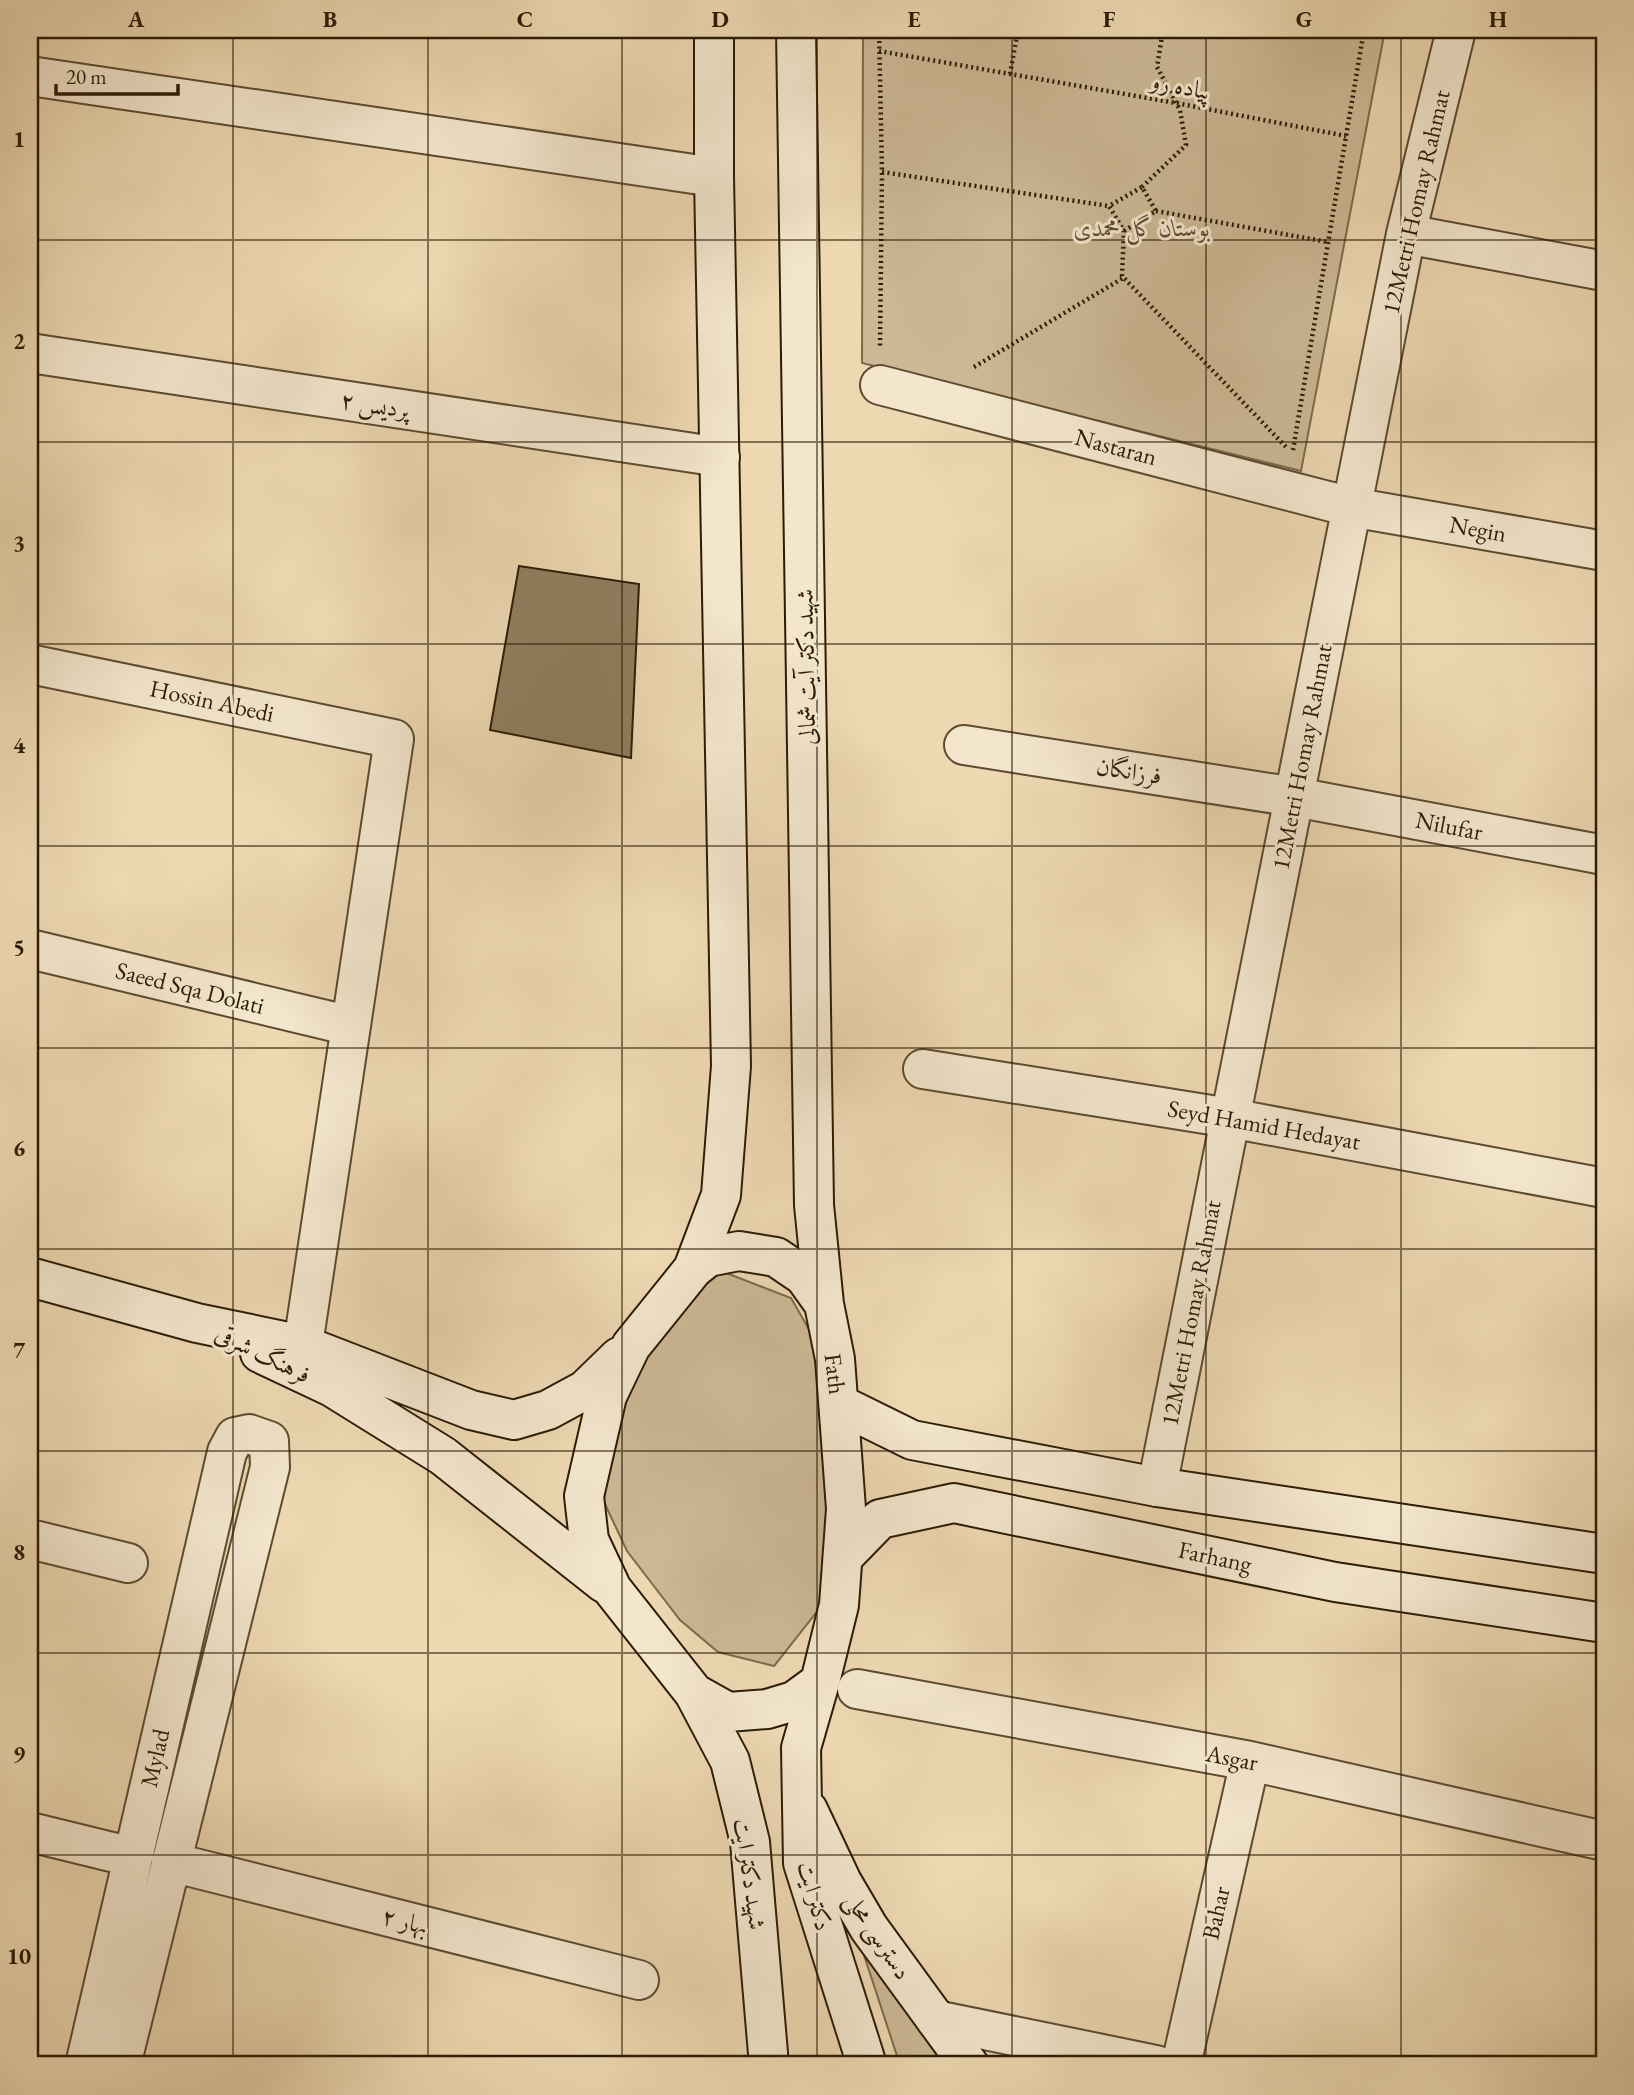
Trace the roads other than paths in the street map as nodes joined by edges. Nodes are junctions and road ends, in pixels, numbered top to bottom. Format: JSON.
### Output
{"nodes":[{"id":1,"x":796,"y":30,"type":"edge"},
{"id":2,"x":821,"y":30,"type":"edge"},
{"id":3,"x":1457,"y":30,"type":"edge"},
{"id":4,"x":712,"y":36,"type":"edge"},
{"id":5,"x":30,"y":76,"type":"edge"},
{"id":6,"x":714,"y":177,"type":"junction"},
{"id":7,"x":799,"y":179,"type":"junction"},
{"id":8,"x":1406,"y":234,"type":"junction"},
{"id":9,"x":1604,"y":271,"type":"edge"},
{"id":10,"x":30,"y":353,"type":"edge"},
{"id":11,"x":880,"y":386,"type":"road end"},
{"id":12,"x":720,"y":457,"type":"junction"},
{"id":13,"x":1352,"y":507,"type":"junction"},
{"id":14,"x":1604,"y":551,"type":"edge"},
{"id":15,"x":30,"y":664,"type":"edge"},
{"id":16,"x":964,"y":744,"type":"dead end"},
{"id":17,"x":1295,"y":797,"type":"junction"},
{"id":18,"x":1604,"y":855,"type":"edge"},
{"id":19,"x":30,"y":949,"type":"edge"},
{"id":20,"x":351,"y":1027,"type":"junction"},
{"id":21,"x":923,"y":1069,"type":"dead end"},
{"id":22,"x":1230,"y":1118,"type":"junction"},
{"id":23,"x":1604,"y":1188,"type":"edge"},
{"id":24,"x":693,"y":1269,"type":"junction"},
{"id":25,"x":30,"y":1278,"type":"edge"},
{"id":26,"x":824,"y":1304,"type":"junction"},
{"id":27,"x":197,"y":1323,"type":"junction"},
{"id":28,"x":303,"y":1345,"type":"junction"},
{"id":29,"x":631,"y":1346,"type":"junction"},
{"id":30,"x":839,"y":1404,"type":"junction"},
{"id":31,"x":1157,"y":1487,"type":"junction"},
{"id":32,"x":30,"y":1539,"type":"edge"},
{"id":33,"x":1604,"y":1554,"type":"edge"},
{"id":34,"x":843,"y":1557,"type":"junction"},
{"id":35,"x":128,"y":1563,"type":"dead end"},
{"id":36,"x":612,"y":1589,"type":"junction"},
{"id":37,"x":1604,"y":1623,"type":"edge"},
{"id":38,"x":820,"y":1682,"type":"junction"},
{"id":39,"x":857,"y":1689,"type":"dead end"},
{"id":40,"x":694,"y":1693,"type":"junction"},
{"id":41,"x":1250,"y":1761,"type":"junction"},
{"id":42,"x":802,"y":1797,"type":"junction"},
{"id":43,"x":30,"y":1832,"type":"edge"},
{"id":44,"x":1604,"y":1841,"type":"edge"},
{"id":45,"x":132,"y":1857,"type":"junction"},
{"id":46,"x":171,"y":1862,"type":"junction"},
{"id":47,"x":639,"y":1980,"type":"dead end"},
{"id":48,"x":936,"y":2021,"type":"junction"},
{"id":49,"x":85,"y":2065,"type":"edge"},
{"id":50,"x":121,"y":2065,"type":"edge"},
{"id":51,"x":769,"y":2065,"type":"edge"},
{"id":52,"x":867,"y":2065,"type":"edge"},
{"id":53,"x":969,"y":2065,"type":"edge"},
{"id":54,"x":1156,"y":2065,"type":"edge"},
{"id":55,"x":1181,"y":2065,"type":"edge"}],
"edges":[{"from":1,"to":7,"type":"street","name":"شهید دکتر آیت شمالی"},
{"from":2,"to":7,"type":"street"},
{"from":3,"to":8,"type":"street","name":"12Metri Homay Rahmat"},
{"from":4,"to":6,"type":"street"},
{"from":5,"to":6,"type":"street"},
{"from":6,"to":12,"type":"street"},
{"from":7,"to":26,"type":"street","name":"شهید دکتر آیت شمالی"},
{"from":8,"to":9,"type":"street"},
{"from":8,"to":13,"type":"street","name":"12Metri Homay Rahmat"},
{"from":10,"to":12,"type":"street","name":"پردیس ۲"},
{"from":11,"to":13,"type":"street","name":"Nastaran"},
{"from":12,"to":24,"type":"street"},
{"from":13,"to":14,"type":"street","name":"Negin"},
{"from":13,"to":17,"type":"street","name":"12Metri Homay Rahmat"},
{"from":15,"to":20,"type":"street","name":"Hossin Abedi"},
{"from":16,"to":17,"type":"street","name":"فرزانگان"},
{"from":17,"to":18,"type":"street","name":"Nilufar"},
{"from":17,"to":22,"type":"street","name":"12Metri Homay Rahmat"},
{"from":19,"to":20,"type":"street","name":"Saeed Sqa Dolati"},
{"from":20,"to":28,"type":"street"},
{"from":21,"to":22,"type":"street","name":"Seyd Hamid Hedayat"},
{"from":22,"to":23,"type":"street","name":"Seyd Hamid Hedayat"},
{"from":22,"to":31,"type":"street","name":"12Metri Homay Rahmat"},
{"from":24,"to":26,"type":"street","name":"Fath"},
{"from":24,"to":29,"type":"street","name":"Fath"},
{"from":25,"to":27,"type":"street"},
{"from":26,"to":30,"type":"street","name":"Fath"},
{"from":27,"to":28,"type":"street","name":"فرهنگ شرقی"},
{"from":27,"to":36,"type":"street","name":"فرهنگ شرقی"},
{"from":28,"to":29,"type":"street","name":"فرهنگ شرقی"},
{"from":29,"to":36,"type":"street","name":"Fath"},
{"from":30,"to":31,"type":"street"},
{"from":30,"to":34,"type":"street","name":"Fath"},
{"from":31,"to":33,"type":"street"},
{"from":32,"to":35,"type":"street"},
{"from":34,"to":37,"type":"street","name":"Farhang"},
{"from":34,"to":38,"type":"street","name":"Fath"},
{"from":36,"to":40,"type":"street","name":"Fath"},
{"from":38,"to":40,"type":"street","name":"Fath"},
{"from":38,"to":42,"type":"street","name":"دکتر ایت"},
{"from":39,"to":41,"type":"street","name":"Asgar"},
{"from":40,"to":51,"type":"street","name":"شهید دکتر ایت"},
{"from":41,"to":44,"type":"street","name":"Asgar"},
{"from":41,"to":55,"type":"street","name":"Bahar"},
{"from":42,"to":48,"type":"street","name":"دسترسی محلی"},
{"from":42,"to":52,"type":"street","name":"دکتر ایت"},
{"from":43,"to":45,"type":"street"},
{"from":45,"to":46,"type":"street","name":"Mylad"},
{"from":45,"to":49,"type":"street","name":"Mylad"},
{"from":46,"to":47,"type":"street","name":"بهار ۲"},
{"from":46,"to":50,"type":"street","name":"Mylad"},
{"from":48,"to":53,"type":"street","name":"دسترسی محلی"},
{"from":48,"to":54,"type":"street"}]}
